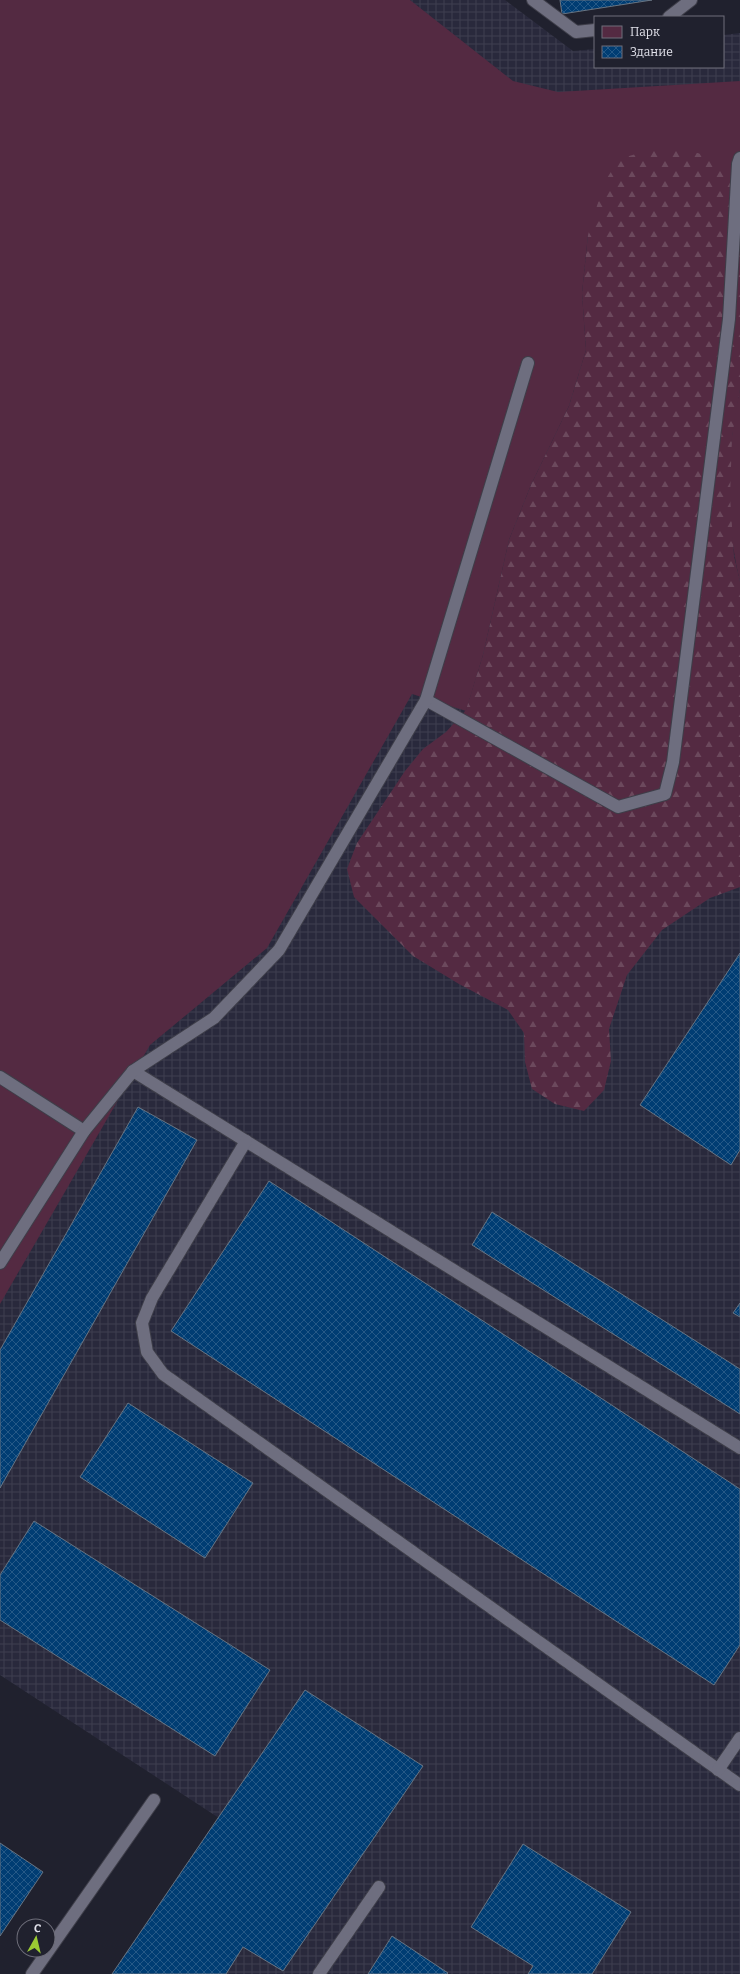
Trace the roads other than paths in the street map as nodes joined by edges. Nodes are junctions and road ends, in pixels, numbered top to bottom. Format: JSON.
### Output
{"nodes":[{"id":1,"x":533,"y":0,"type":"edge"},
{"id":2,"x":691,"y":0,"type":"edge"},
{"id":3,"x":670,"y":16,"type":"edge"},
{"id":4,"x":594,"y":30,"type":"edge"},
{"id":5,"x":740,"y":158,"type":"edge"},
{"id":6,"x":528,"y":363,"type":"dead end"},
{"id":7,"x":426,"y":700,"type":"junction"},
{"id":8,"x":133,"y":1071,"type":"junction"},
{"id":9,"x":0,"y":1077,"type":"edge"},
{"id":10,"x":84,"y":1131,"type":"junction"},
{"id":11,"x":246,"y":1141,"type":"junction"},
{"id":12,"x":0,"y":1263,"type":"edge"},
{"id":13,"x":740,"y":1448,"type":"edge"},
{"id":14,"x":740,"y":1738,"type":"edge"},
{"id":15,"x":718,"y":1770,"type":"junction"},
{"id":16,"x":740,"y":1785,"type":"edge"},
{"id":17,"x":154,"y":1800,"type":"dead end"},
{"id":18,"x":379,"y":1887,"type":"dead end"},
{"id":19,"x":32,"y":1974,"type":"edge"},
{"id":20,"x":319,"y":1974,"type":"edge"}],
"edges":[{"from":1,"to":4,"type":"lane"},
{"from":2,"to":3,"type":"lane"},
{"from":5,"to":7,"type":"lane"},
{"from":6,"to":7,"type":"lane"},
{"from":7,"to":8,"type":"lane"},
{"from":8,"to":10,"type":"lane"},
{"from":8,"to":11,"type":"lane"},
{"from":9,"to":10,"type":"lane"},
{"from":10,"to":12,"type":"lane"},
{"from":11,"to":13,"type":"lane"},
{"from":11,"to":15,"type":"lane"},
{"from":14,"to":15,"type":"lane"},
{"from":15,"to":16,"type":"lane"},
{"from":17,"to":19,"type":"lane"},
{"from":18,"to":20,"type":"lane"}]}
